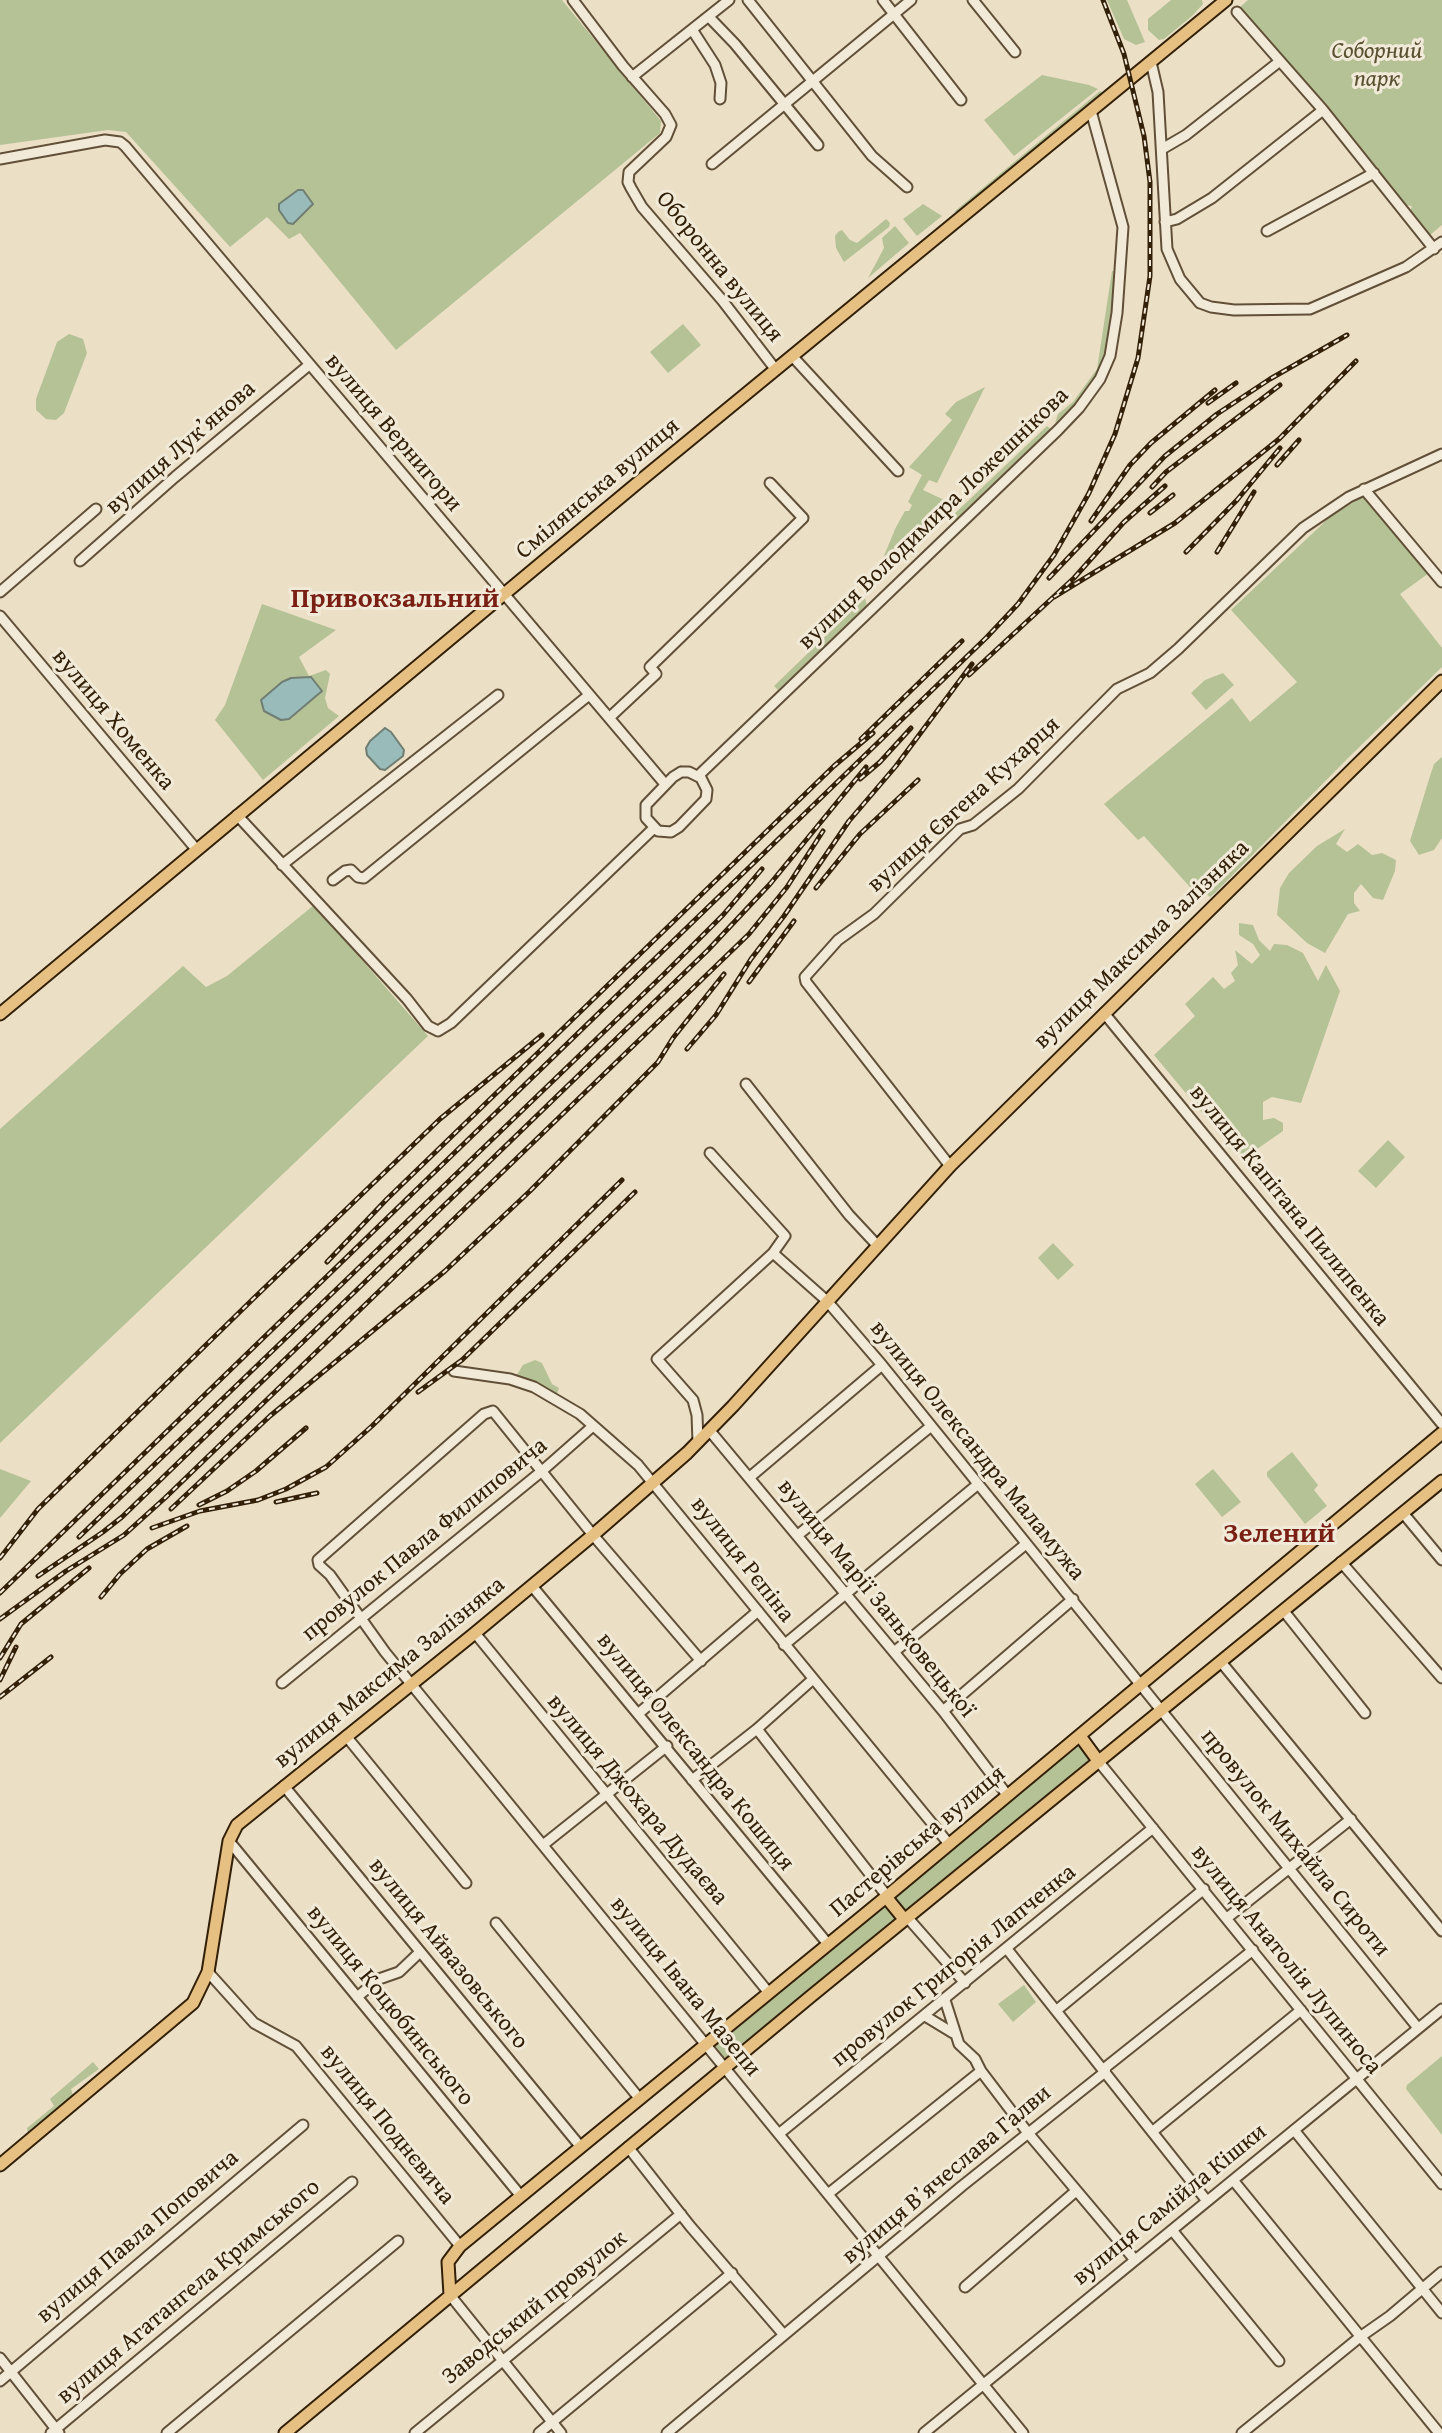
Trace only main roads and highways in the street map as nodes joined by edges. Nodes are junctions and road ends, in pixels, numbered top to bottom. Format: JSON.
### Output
{"nodes":[{"id":1,"x":1226,"y":0,"type":"edge"},
{"id":2,"x":1442,"y":681,"type":"edge"},
{"id":3,"x":0,"y":1014,"type":"edge"},
{"id":4,"x":1442,"y":1433,"type":"edge"},
{"id":5,"x":1442,"y":1481,"type":"edge"},
{"id":6,"x":1080,"y":1736,"type":"junction"},
{"id":7,"x":1099,"y":1762,"type":"junction"},
{"id":8,"x":886,"y":1897,"type":"junction"},
{"id":9,"x":905,"y":1918,"type":"junction"},
{"id":10,"x":0,"y":2165,"type":"edge"},
{"id":11,"x":450,"y":2295,"type":"junction"},
{"id":12,"x":285,"y":2433,"type":"edge"}],
"edges":[{"from":1,"to":3,"type":"main road","name":"Смілянська вулиця"},
{"from":2,"to":10,"type":"main road","name":"вулиця Максима Залізняка"},
{"from":4,"to":6,"type":"main road","name":"Пастерівська вулиця"},
{"from":5,"to":7,"type":"main road","name":"Пастерівська вулиця"},
{"from":6,"to":7,"type":"main road"},
{"from":6,"to":8,"type":"main road","name":"Пастерівська вулиця"},
{"from":7,"to":9,"type":"main road","name":"Пастерівська вулиця"},
{"from":8,"to":9,"type":"main road"},
{"from":8,"to":11,"type":"main road","name":"Пастерівська вулиця"},
{"from":9,"to":11,"type":"main road","name":"Пастерівська вулиця"},
{"from":11,"to":12,"type":"main road","name":"Пастерівська вулиця"}]}
